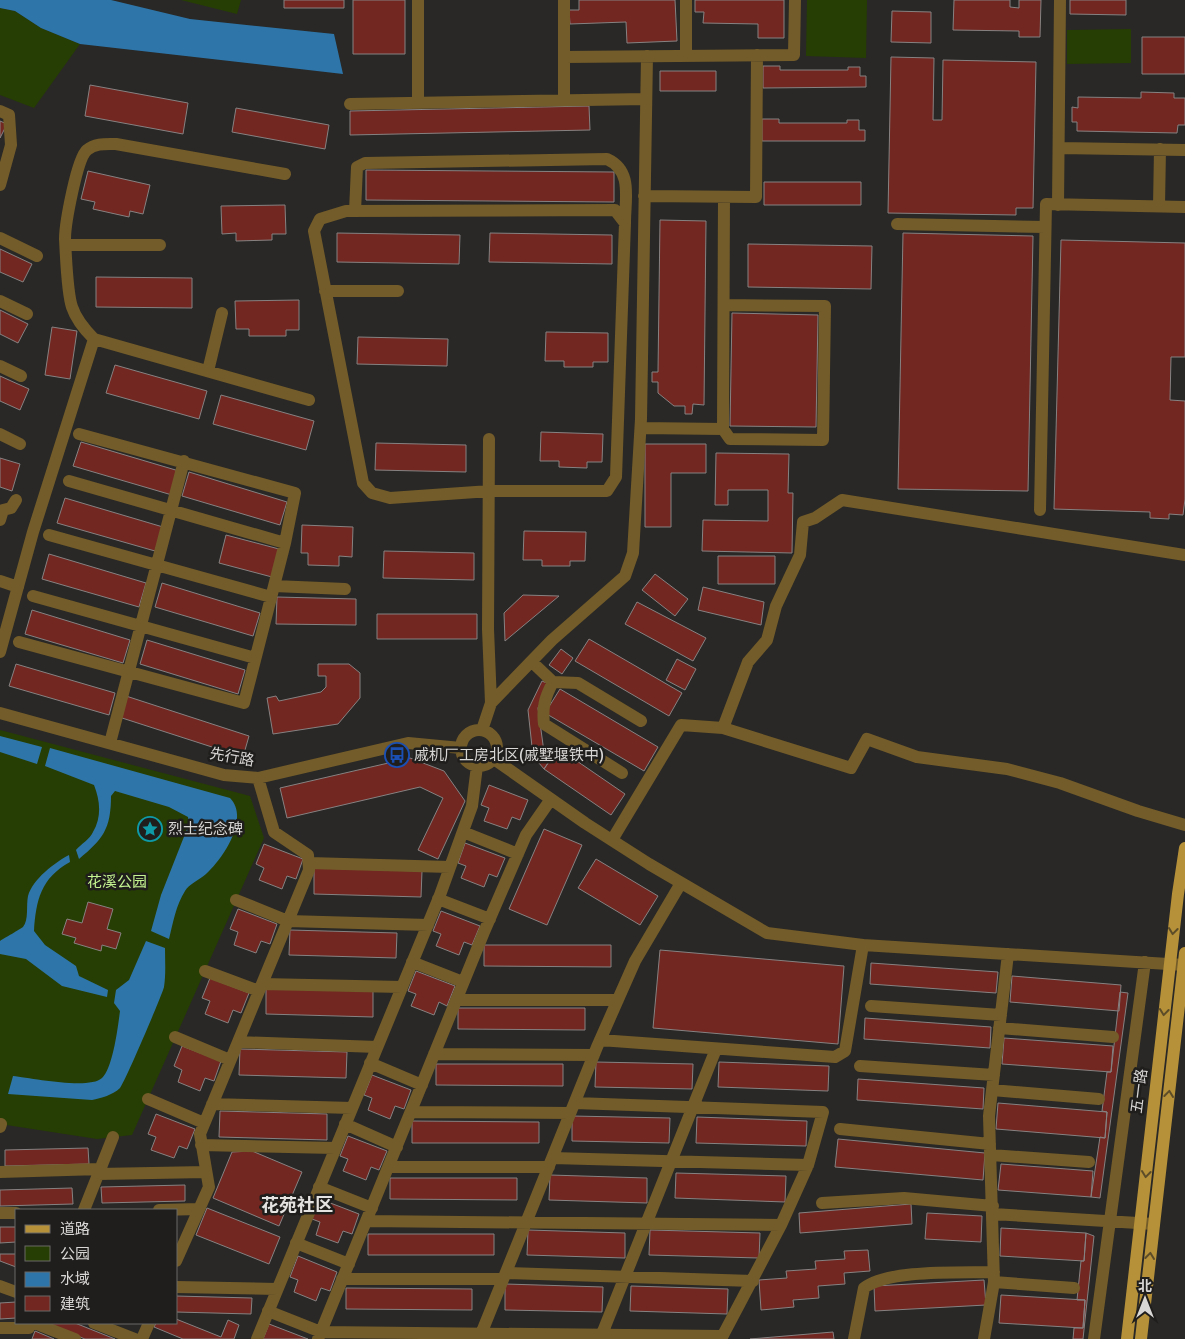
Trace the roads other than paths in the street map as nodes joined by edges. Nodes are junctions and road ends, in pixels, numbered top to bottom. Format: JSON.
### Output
{"nodes":[{"id":1,"x":418,"y":0,"type":"edge"},
{"id":2,"x":564,"y":0,"type":"edge"},
{"id":3,"x":686,"y":0,"type":"edge"},
{"id":4,"x":795,"y":0,"type":"edge"},
{"id":5,"x":1060,"y":0,"type":"edge"},
{"id":6,"x":686,"y":55,"type":"junction"},
{"id":7,"x":757,"y":55,"type":"junction"},
{"id":8,"x":647,"y":56,"type":"junction"},
{"id":9,"x":564,"y":57,"type":"junction"},
{"id":10,"x":564,"y":99,"type":"junction"},
{"id":11,"x":646,"y":99,"type":"junction"},
{"id":12,"x":418,"y":101,"type":"junction"},
{"id":13,"x":350,"y":104,"type":"dead end"},
{"id":14,"x":0,"y":111,"type":"edge"},
{"id":15,"x":1059,"y":148,"type":"junction"},
{"id":16,"x":1160,"y":149,"type":"junction"},
{"id":17,"x":1185,"y":150,"type":"edge"},
{"id":18,"x":285,"y":174,"type":"dead end"},
{"id":19,"x":1,"y":178,"type":"edge"},
{"id":20,"x":644,"y":196,"type":"junction"},
{"id":21,"x":724,"y":197,"type":"junction"},
{"id":22,"x":1058,"y":205,"type":"junction"},
{"id":23,"x":1159,"y":206,"type":"junction"},
{"id":24,"x":1185,"y":207,"type":"edge"},
{"id":25,"x":355,"y":211,"type":"junction"},
{"id":26,"x":626,"y":223,"type":"junction"},
{"id":27,"x":897,"y":224,"type":"dead end"},
{"id":28,"x":1045,"y":226,"type":"junction"},
{"id":29,"x":0,"y":238,"type":"edge"},
{"id":30,"x":66,"y":245,"type":"junction"},
{"id":31,"x":160,"y":245,"type":"dead end"},
{"id":32,"x":37,"y":256,"type":"dead end"},
{"id":33,"x":398,"y":290,"type":"dead end"},
{"id":34,"x":325,"y":291,"type":"junction"},
{"id":35,"x":0,"y":301,"type":"edge"},
{"id":36,"x":724,"y":305,"type":"junction"},
{"id":37,"x":222,"y":313,"type":"dead end"},
{"id":38,"x":27,"y":314,"type":"dead end"},
{"id":39,"x":94,"y":339,"type":"junction"},
{"id":40,"x":0,"y":366,"type":"edge"},
{"id":41,"x":208,"y":371,"type":"junction"},
{"id":42,"x":21,"y":376,"type":"dead end"},
{"id":43,"x":309,"y":400,"type":"dead end"},
{"id":44,"x":641,"y":428,"type":"junction"},
{"id":45,"x":723,"y":429,"type":"junction"},
{"id":46,"x":0,"y":434,"type":"edge"},
{"id":47,"x":79,"y":434,"type":"dead end"},
{"id":48,"x":489,"y":439,"type":"dead end"},
{"id":49,"x":20,"y":444,"type":"dead end"},
{"id":50,"x":184,"y":461,"type":"junction"},
{"id":51,"x":69,"y":481,"type":"dead end"},
{"id":52,"x":490,"y":491,"type":"junction"},
{"id":53,"x":16,"y":500,"type":"dead end"},
{"id":54,"x":171,"y":510,"type":"junction"},
{"id":55,"x":1040,"y":510,"type":"dead end"},
{"id":56,"x":1,"y":513,"type":"edge"},
{"id":57,"x":49,"y":535,"type":"dead end"},
{"id":58,"x":285,"y":543,"type":"junction"},
{"id":59,"x":1185,"y":555,"type":"edge"},
{"id":60,"x":157,"y":565,"type":"junction"},
{"id":61,"x":0,"y":581,"type":"edge"},
{"id":62,"x":18,"y":587,"type":"junction"},
{"id":63,"x":345,"y":588,"type":"dead end"},
{"id":64,"x":272,"y":592,"type":"junction"},
{"id":65,"x":33,"y":596,"type":"dead end"},
{"id":66,"x":141,"y":626,"type":"junction"},
{"id":67,"x":19,"y":642,"type":"dead end"},
{"id":68,"x":0,"y":652,"type":"edge"},
{"id":69,"x":255,"y":658,"type":"junction"},
{"id":70,"x":532,"y":662,"type":"junction"},
{"id":71,"x":129,"y":672,"type":"junction"},
{"id":72,"x":553,"y":682,"type":"junction"},
{"id":73,"x":491,"y":703,"type":"junction"},
{"id":74,"x":0,"y":713,"type":"edge"},
{"id":75,"x":641,"y":720,"type":"dead end"},
{"id":76,"x":723,"y":728,"type":"junction"},
{"id":77,"x":482,"y":730,"type":"junction"},
{"id":78,"x":110,"y":743,"type":"junction"},
{"id":79,"x":461,"y":748,"type":"junction"},
{"id":80,"x":494,"y":759,"type":"junction"},
{"id":81,"x":477,"y":766,"type":"junction"},
{"id":82,"x":622,"y":773,"type":"dead end"},
{"id":83,"x":258,"y":778,"type":"junction"},
{"id":84,"x":551,"y":799,"type":"junction"},
{"id":85,"x":1185,"y":825,"type":"edge"},
{"id":86,"x":463,"y":832,"type":"junction"},
{"id":87,"x":612,"y":840,"type":"junction"},
{"id":88,"x":1185,"y":848,"type":"edge"},
{"id":89,"x":518,"y":854,"type":"junction"},
{"id":90,"x":308,"y":863,"type":"junction"},
{"id":91,"x":450,"y":867,"type":"junction"},
{"id":92,"x":681,"y":883,"type":"junction"},
{"id":93,"x":438,"y":899,"type":"junction"},
{"id":94,"x":236,"y":900,"type":"dead end"},
{"id":95,"x":490,"y":918,"type":"junction"},
{"id":96,"x":288,"y":921,"type":"junction"},
{"id":97,"x":428,"y":925,"type":"junction"},
{"id":98,"x":863,"y":945,"type":"junction"},
{"id":99,"x":1008,"y":954,"type":"junction"},
{"id":100,"x":1184,"y":959,"type":"edge"},
{"id":101,"x":412,"y":962,"type":"junction"},
{"id":102,"x":1145,"y":962,"type":"junction"},
{"id":103,"x":1170,"y":964,"type":"junction"},
{"id":104,"x":205,"y":971,"type":"dead end"},
{"id":105,"x":463,"y":982,"type":"junction"},
{"id":106,"x":402,"y":987,"type":"junction"},
{"id":107,"x":260,"y":988,"type":"junction"},
{"id":108,"x":456,"y":1000,"type":"junction"},
{"id":109,"x":618,"y":1000,"type":"junction"},
{"id":110,"x":871,"y":1006,"type":"dead end"},
{"id":111,"x":1000,"y":1022,"type":"junction"},
{"id":112,"x":175,"y":1037,"type":"dead end"},
{"id":113,"x":1113,"y":1037,"type":"dead end"},
{"id":114,"x":600,"y":1040,"type":"junction"},
{"id":115,"x":238,"y":1042,"type":"junction"},
{"id":116,"x":377,"y":1047,"type":"junction"},
{"id":117,"x":716,"y":1049,"type":"junction"},
{"id":118,"x":434,"y":1054,"type":"junction"},
{"id":119,"x":594,"y":1055,"type":"junction"},
{"id":120,"x":230,"y":1060,"type":"junction"},
{"id":121,"x":370,"y":1063,"type":"junction"},
{"id":122,"x":860,"y":1066,"type":"dead end"},
{"id":123,"x":994,"y":1076,"type":"junction"},
{"id":124,"x":422,"y":1085,"type":"junction"},
{"id":125,"x":992,"y":1090,"type":"junction"},
{"id":126,"x":148,"y":1099,"type":"dead end"},
{"id":127,"x":1099,"y":1099,"type":"dead end"},
{"id":128,"x":212,"y":1104,"type":"junction"},
{"id":129,"x":693,"y":1107,"type":"junction"},
{"id":130,"x":352,"y":1108,"type":"junction"},
{"id":131,"x":572,"y":1108,"type":"junction"},
{"id":132,"x":411,"y":1112,"type":"junction"},
{"id":133,"x":204,"y":1123,"type":"junction"},
{"id":134,"x":345,"y":1124,"type":"junction"},
{"id":135,"x":840,"y":1129,"type":"dead end"},
{"id":136,"x":113,"y":1137,"type":"dead end"},
{"id":137,"x":201,"y":1145,"type":"junction"},
{"id":138,"x":397,"y":1147,"type":"junction"},
{"id":139,"x":335,"y":1148,"type":"junction"},
{"id":140,"x":991,"y":1149,"type":"junction"},
{"id":141,"x":671,"y":1161,"type":"junction"},
{"id":142,"x":551,"y":1162,"type":"junction"},
{"id":143,"x":1089,"y":1162,"type":"dead end"},
{"id":144,"x":808,"y":1165,"type":"junction"},
{"id":145,"x":388,"y":1167,"type":"junction"},
{"id":146,"x":0,"y":1172,"type":"edge"},
{"id":147,"x":99,"y":1172,"type":"junction"},
{"id":148,"x":206,"y":1172,"type":"junction"},
{"id":149,"x":319,"y":1186,"type":"junction"},
{"id":150,"x":822,"y":1203,"type":"dead end"},
{"id":151,"x":372,"y":1208,"type":"junction"},
{"id":152,"x":84,"y":1209,"type":"edge"},
{"id":153,"x":199,"y":1209,"type":"junction"},
{"id":154,"x":178,"y":1210,"type":"edge"},
{"id":155,"x":993,"y":1210,"type":"junction"},
{"id":156,"x":15,"y":1212,"type":"edge"},
{"id":157,"x":0,"y":1213,"type":"edge"},
{"id":158,"x":366,"y":1220,"type":"junction"},
{"id":159,"x":527,"y":1221,"type":"junction"},
{"id":160,"x":1110,"y":1221,"type":"junction"},
{"id":161,"x":647,"y":1222,"type":"junction"},
{"id":162,"x":1140,"y":1223,"type":"junction"},
{"id":163,"x":1154,"y":1224,"type":"junction"},
{"id":164,"x":781,"y":1225,"type":"junction"},
{"id":165,"x":296,"y":1243,"type":"junction"},
{"id":166,"x":179,"y":1248,"type":"edge"},
{"id":167,"x":349,"y":1264,"type":"junction"},
{"id":168,"x":505,"y":1276,"type":"junction"},
{"id":169,"x":626,"y":1276,"type":"junction"},
{"id":170,"x":994,"y":1277,"type":"junction"},
{"id":171,"x":342,"y":1280,"type":"junction"},
{"id":172,"x":753,"y":1281,"type":"junction"},
{"id":173,"x":0,"y":1286,"type":"edge"},
{"id":174,"x":178,"y":1287,"type":"edge"},
{"id":175,"x":1074,"y":1288,"type":"dead end"},
{"id":176,"x":277,"y":1289,"type":"junction"},
{"id":177,"x":15,"y":1292,"type":"edge"},
{"id":178,"x":268,"y":1311,"type":"junction"},
{"id":179,"x":97,"y":1324,"type":"edge"},
{"id":180,"x":149,"y":1324,"type":"edge"},
{"id":181,"x":0,"y":1328,"type":"edge"},
{"id":182,"x":30,"y":1328,"type":"edge"},
{"id":183,"x":320,"y":1336,"type":"edge"},
{"id":184,"x":480,"y":1336,"type":"edge"},
{"id":185,"x":601,"y":1336,"type":"edge"},
{"id":186,"x":722,"y":1337,"type":"edge"},
{"id":187,"x":75,"y":1339,"type":"edge"},
{"id":188,"x":135,"y":1339,"type":"edge"},
{"id":189,"x":142,"y":1339,"type":"edge"},
{"id":190,"x":257,"y":1339,"type":"edge"},
{"id":191,"x":854,"y":1339,"type":"edge"},
{"id":192,"x":984,"y":1339,"type":"edge"},
{"id":193,"x":1094,"y":1339,"type":"edge"},
{"id":194,"x":1127,"y":1339,"type":"edge"},
{"id":195,"x":1141,"y":1339,"type":"edge"}],
"edges":[{"from":1,"to":12,"type":"street"},
{"from":2,"to":9,"type":"street"},
{"from":3,"to":6,"type":"street"},
{"from":4,"to":7,"type":"street"},
{"from":5,"to":15,"type":"street"},
{"from":6,"to":7,"type":"street"},
{"from":6,"to":8,"type":"street"},
{"from":7,"to":21,"type":"street"},
{"from":8,"to":9,"type":"street"},
{"from":8,"to":11,"type":"street"},
{"from":9,"to":10,"type":"street"},
{"from":10,"to":11,"type":"street"},
{"from":10,"to":12,"type":"street"},
{"from":11,"to":20,"type":"street"},
{"from":12,"to":13,"type":"street"},
{"from":14,"to":19,"type":"street"},
{"from":15,"to":16,"type":"street"},
{"from":15,"to":22,"type":"street"},
{"from":16,"to":17,"type":"street"},
{"from":16,"to":23,"type":"street"},
{"from":18,"to":30,"type":"street"},
{"from":20,"to":21,"type":"street"},
{"from":20,"to":44,"type":"street"},
{"from":21,"to":36,"type":"street"},
{"from":22,"to":23,"type":"street"},
{"from":22,"to":28,"type":"street"},
{"from":23,"to":24,"type":"street"},
{"from":25,"to":26,"type":"street"},
{"from":25,"to":26,"type":"street"},
{"from":25,"to":34,"type":"street"},
{"from":26,"to":52,"type":"street"},
{"from":27,"to":28,"type":"street"},
{"from":28,"to":55,"type":"street"},
{"from":29,"to":32,"type":"street"},
{"from":30,"to":31,"type":"street"},
{"from":30,"to":39,"type":"street"},
{"from":33,"to":34,"type":"street"},
{"from":34,"to":52,"type":"street"},
{"from":35,"to":38,"type":"street"},
{"from":36,"to":45,"type":"street"},
{"from":36,"to":45,"type":"street"},
{"from":37,"to":41,"type":"street"},
{"from":39,"to":41,"type":"street"},
{"from":39,"to":62,"type":"street"},
{"from":40,"to":42,"type":"street"},
{"from":41,"to":43,"type":"street"},
{"from":44,"to":45,"type":"street"},
{"from":44,"to":70,"type":"street"},
{"from":46,"to":49,"type":"street"},
{"from":47,"to":50,"type":"street"},
{"from":48,"to":52,"type":"street"},
{"from":50,"to":54,"type":"street"},
{"from":50,"to":58,"type":"street"},
{"from":51,"to":54,"type":"street"},
{"from":52,"to":73,"type":"street"},
{"from":53,"to":56,"type":"street"},
{"from":54,"to":58,"type":"street"},
{"from":54,"to":60,"type":"street"},
{"from":57,"to":60,"type":"street"},
{"from":58,"to":64,"type":"street"},
{"from":59,"to":76,"type":"street"},
{"from":60,"to":64,"type":"street"},
{"from":60,"to":66,"type":"street"},
{"from":61,"to":62,"type":"street"},
{"from":62,"to":68,"type":"street"},
{"from":63,"to":64,"type":"street"},
{"from":64,"to":69,"type":"street"},
{"from":65,"to":66,"type":"street"},
{"from":66,"to":69,"type":"street"},
{"from":66,"to":71,"type":"street"},
{"from":67,"to":71,"type":"street"},
{"from":69,"to":71,"type":"street"},
{"from":70,"to":72,"type":"street"},
{"from":70,"to":73,"type":"street"},
{"from":71,"to":78,"type":"street"},
{"from":72,"to":75,"type":"street"},
{"from":72,"to":82,"type":"street"},
{"from":73,"to":77,"type":"street"},
{"from":74,"to":78,"type":"street","name":"先行路"},
{"from":76,"to":85,"type":"street"},
{"from":76,"to":87,"type":"street"},
{"from":77,"to":79,"type":"street"},
{"from":77,"to":80,"type":"street"},
{"from":78,"to":83,"type":"street","name":"先行路"},
{"from":79,"to":81,"type":"street"},
{"from":79,"to":83,"type":"street","name":"先行路"},
{"from":80,"to":81,"type":"street"},
{"from":80,"to":84,"type":"street"},
{"from":81,"to":86,"type":"street"},
{"from":83,"to":90,"type":"street"},
{"from":84,"to":87,"type":"street"},
{"from":84,"to":89,"type":"street"},
{"from":86,"to":89,"type":"street"},
{"from":86,"to":91,"type":"street"},
{"from":87,"to":92,"type":"street"},
{"from":88,"to":103,"type":"main road","name":"五一路","one_way":true},
{"from":89,"to":95,"type":"street"},
{"from":90,"to":91,"type":"street"},
{"from":90,"to":96,"type":"street"},
{"from":91,"to":93,"type":"street"},
{"from":92,"to":98,"type":"street"},
{"from":92,"to":109,"type":"street"},
{"from":93,"to":95,"type":"street"},
{"from":93,"to":97,"type":"street"},
{"from":94,"to":96,"type":"street"},
{"from":95,"to":105,"type":"street"},
{"from":96,"to":97,"type":"street"},
{"from":96,"to":107,"type":"street"},
{"from":97,"to":101,"type":"street"},
{"from":98,"to":99,"type":"street"},
{"from":98,"to":117,"type":"street"},
{"from":99,"to":102,"type":"street"},
{"from":99,"to":111,"type":"street"},
{"from":100,"to":103,"type":"street"},
{"from":163,"to":100,"type":"main road","name":"五一路","one_way":true},
{"from":101,"to":105,"type":"street"},
{"from":101,"to":106,"type":"street"},
{"from":102,"to":103,"type":"street"},
{"from":102,"to":160,"type":"street"},
{"from":103,"to":162,"type":"main road","name":"五一路","one_way":true},
{"from":104,"to":107,"type":"street"},
{"from":105,"to":108,"type":"street"},
{"from":106,"to":107,"type":"street"},
{"from":106,"to":116,"type":"street"},
{"from":107,"to":115,"type":"street"},
{"from":108,"to":109,"type":"street"},
{"from":108,"to":118,"type":"street"},
{"from":109,"to":114,"type":"street"},
{"from":110,"to":111,"type":"street"},
{"from":111,"to":113,"type":"street"},
{"from":111,"to":123,"type":"street"},
{"from":112,"to":120,"type":"street"},
{"from":114,"to":117,"type":"street"},
{"from":114,"to":119,"type":"street"},
{"from":115,"to":116,"type":"street"},
{"from":115,"to":120,"type":"street"},
{"from":116,"to":121,"type":"street"},
{"from":117,"to":129,"type":"street"},
{"from":118,"to":119,"type":"street"},
{"from":118,"to":124,"type":"street"},
{"from":119,"to":131,"type":"street"},
{"from":120,"to":128,"type":"street"},
{"from":121,"to":124,"type":"street"},
{"from":121,"to":130,"type":"street"},
{"from":122,"to":123,"type":"street"},
{"from":123,"to":125,"type":"street"},
{"from":124,"to":132,"type":"street"},
{"from":125,"to":127,"type":"street"},
{"from":125,"to":140,"type":"street"},
{"from":126,"to":133,"type":"street"},
{"from":128,"to":130,"type":"street"},
{"from":128,"to":133,"type":"street"},
{"from":129,"to":131,"type":"street"},
{"from":129,"to":141,"type":"street"},
{"from":129,"to":144,"type":"street"},
{"from":130,"to":134,"type":"street"},
{"from":131,"to":132,"type":"street"},
{"from":131,"to":142,"type":"street"},
{"from":132,"to":138,"type":"street"},
{"from":133,"to":137,"type":"street"},
{"from":134,"to":138,"type":"street"},
{"from":134,"to":139,"type":"street"},
{"from":135,"to":140,"type":"street"},
{"from":136,"to":147,"type":"street"},
{"from":137,"to":139,"type":"street"},
{"from":137,"to":148,"type":"street"},
{"from":138,"to":145,"type":"street"},
{"from":139,"to":149,"type":"street"},
{"from":140,"to":143,"type":"street"},
{"from":140,"to":155,"type":"street"},
{"from":141,"to":142,"type":"street"},
{"from":141,"to":144,"type":"street"},
{"from":141,"to":161,"type":"street"},
{"from":142,"to":145,"type":"street"},
{"from":142,"to":159,"type":"street"},
{"from":144,"to":164,"type":"street"},
{"from":145,"to":151,"type":"street"},
{"from":146,"to":147,"type":"street"},
{"from":147,"to":148,"type":"street"},
{"from":147,"to":152,"type":"street"},
{"from":148,"to":153,"type":"street"},
{"from":149,"to":151,"type":"street"},
{"from":149,"to":165,"type":"street"},
{"from":150,"to":155,"type":"street"},
{"from":151,"to":158,"type":"street"},
{"from":153,"to":154,"type":"street"},
{"from":153,"to":166,"type":"street"},
{"from":155,"to":160,"type":"street"},
{"from":155,"to":170,"type":"street"},
{"from":156,"to":157,"type":"street"},
{"from":158,"to":159,"type":"street"},
{"from":158,"to":167,"type":"street"},
{"from":159,"to":161,"type":"street"},
{"from":159,"to":168,"type":"street"},
{"from":160,"to":162,"type":"street"},
{"from":160,"to":193,"type":"street"},
{"from":161,"to":164,"type":"street"},
{"from":161,"to":169,"type":"street"},
{"from":162,"to":163,"type":"street"},
{"from":162,"to":194,"type":"main road","name":"五一路"},
{"from":195,"to":163,"type":"main road","name":"五一路","one_way":true},
{"from":164,"to":172,"type":"street"},
{"from":165,"to":167,"type":"street"},
{"from":165,"to":176,"type":"street"},
{"from":167,"to":171,"type":"street"},
{"from":168,"to":169,"type":"street"},
{"from":168,"to":171,"type":"street"},
{"from":168,"to":184,"type":"street"},
{"from":169,"to":172,"type":"street"},
{"from":169,"to":185,"type":"street"},
{"from":170,"to":175,"type":"street"},
{"from":170,"to":191,"type":"street"},
{"from":170,"to":192,"type":"street"},
{"from":171,"to":183,"type":"street"},
{"from":172,"to":186,"type":"street"},
{"from":173,"to":177,"type":"street"},
{"from":174,"to":176,"type":"street"},
{"from":176,"to":178,"type":"street"},
{"from":178,"to":183,"type":"street"},
{"from":178,"to":190,"type":"street"},
{"from":179,"to":188,"type":"street"},
{"from":180,"to":189,"type":"street"},
{"from":181,"to":182,"type":"street"},
{"from":182,"to":187,"type":"street"},
{"from":183,"to":184,"type":"street"},
{"from":184,"to":185,"type":"street"},
{"from":185,"to":186,"type":"street"}]}
